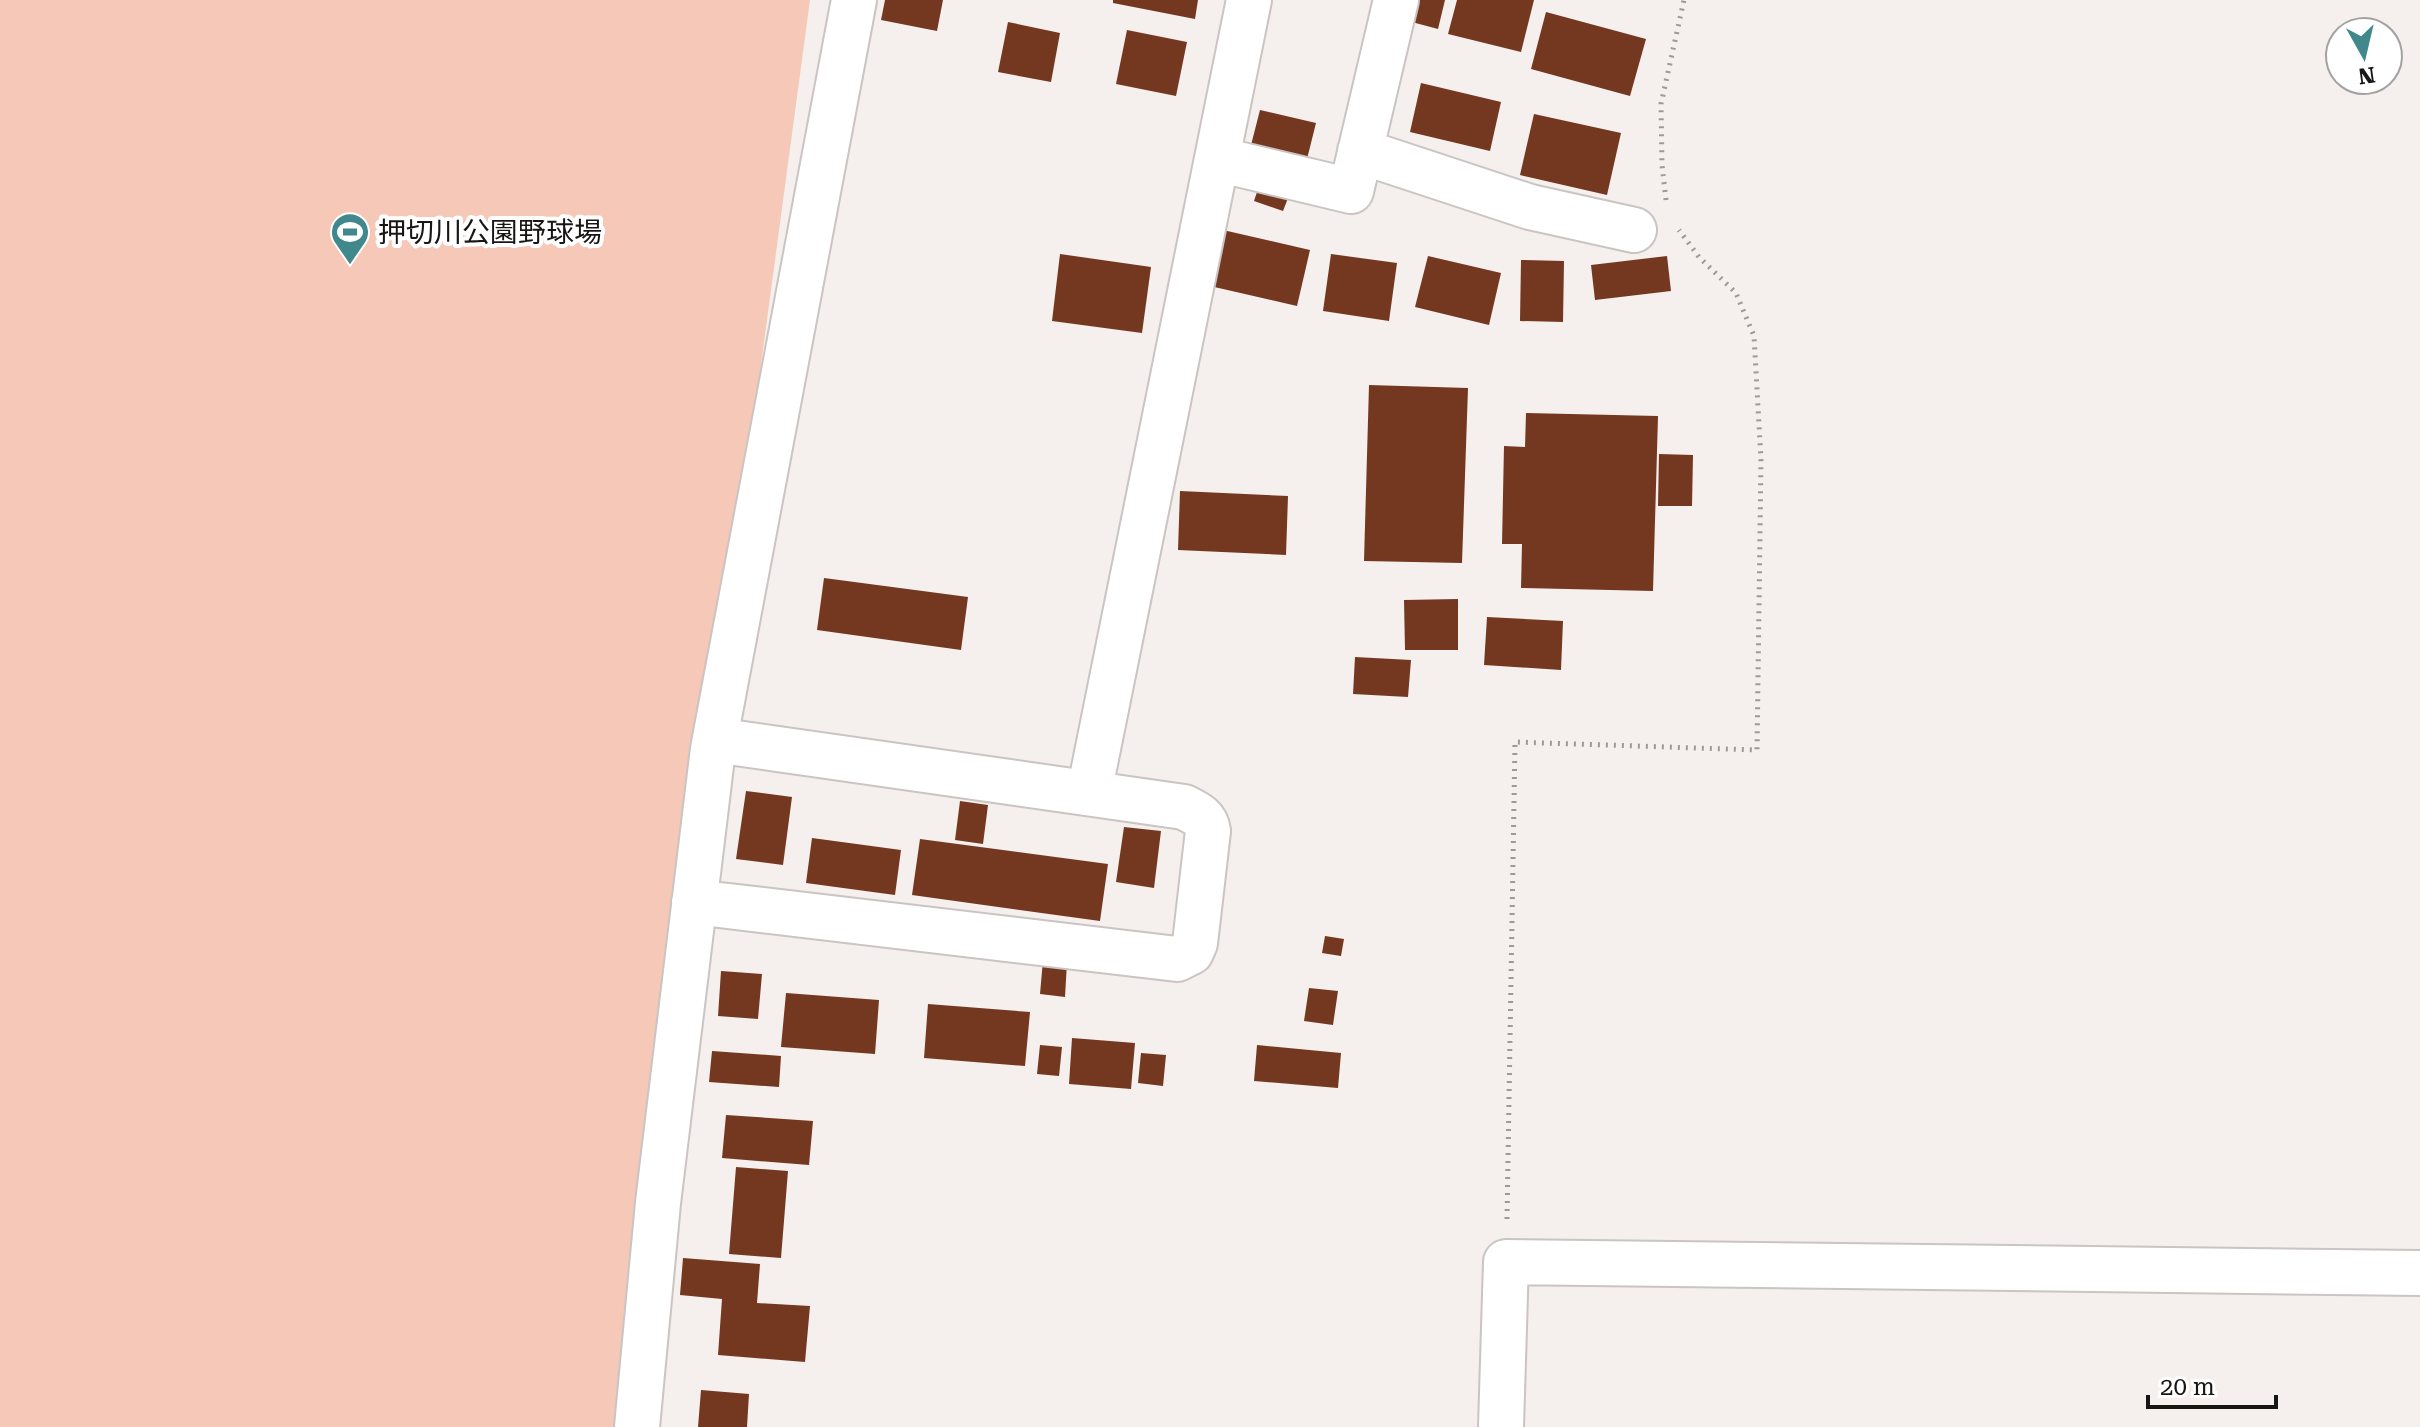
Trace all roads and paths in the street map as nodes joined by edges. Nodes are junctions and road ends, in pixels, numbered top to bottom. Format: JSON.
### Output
{"nodes":[{"id":1,"x":854,"y":0,"type":"edge"},
{"id":2,"x":1249,"y":0,"type":"edge"},
{"id":3,"x":1396,"y":0,"type":"edge"},
{"id":4,"x":1684,"y":0,"type":"edge"},
{"id":5,"x":1360,"y":151,"type":"junction"},
{"id":6,"x":1217,"y":159,"type":"junction"},
{"id":7,"x":1659,"y":219,"type":"junction"},
{"id":8,"x":715,"y":740,"type":"junction"},
{"id":9,"x":1089,"y":793,"type":"junction"},
{"id":10,"x":694,"y":902,"type":"junction"},
{"id":11,"x":1506,"y":1262,"type":"junction"},
{"id":12,"x":2420,"y":1273,"type":"edge"},
{"id":13,"x":637,"y":1427,"type":"edge"},
{"id":14,"x":1501,"y":1427,"type":"edge"}],
"edges":[{"from":1,"to":8,"type":"street"},
{"from":2,"to":6,"type":"street"},
{"from":3,"to":5,"type":"street"},
{"from":4,"to":7,"type":"path"},
{"from":5,"to":6,"type":"street"},
{"from":5,"to":7,"type":"street"},
{"from":6,"to":9,"type":"street"},
{"from":7,"to":11,"type":"path"},
{"from":8,"to":9,"type":"street"},
{"from":8,"to":10,"type":"street"},
{"from":9,"to":10,"type":"street"},
{"from":10,"to":13,"type":"street"},
{"from":11,"to":12,"type":"street"},
{"from":11,"to":14,"type":"street"}]}
